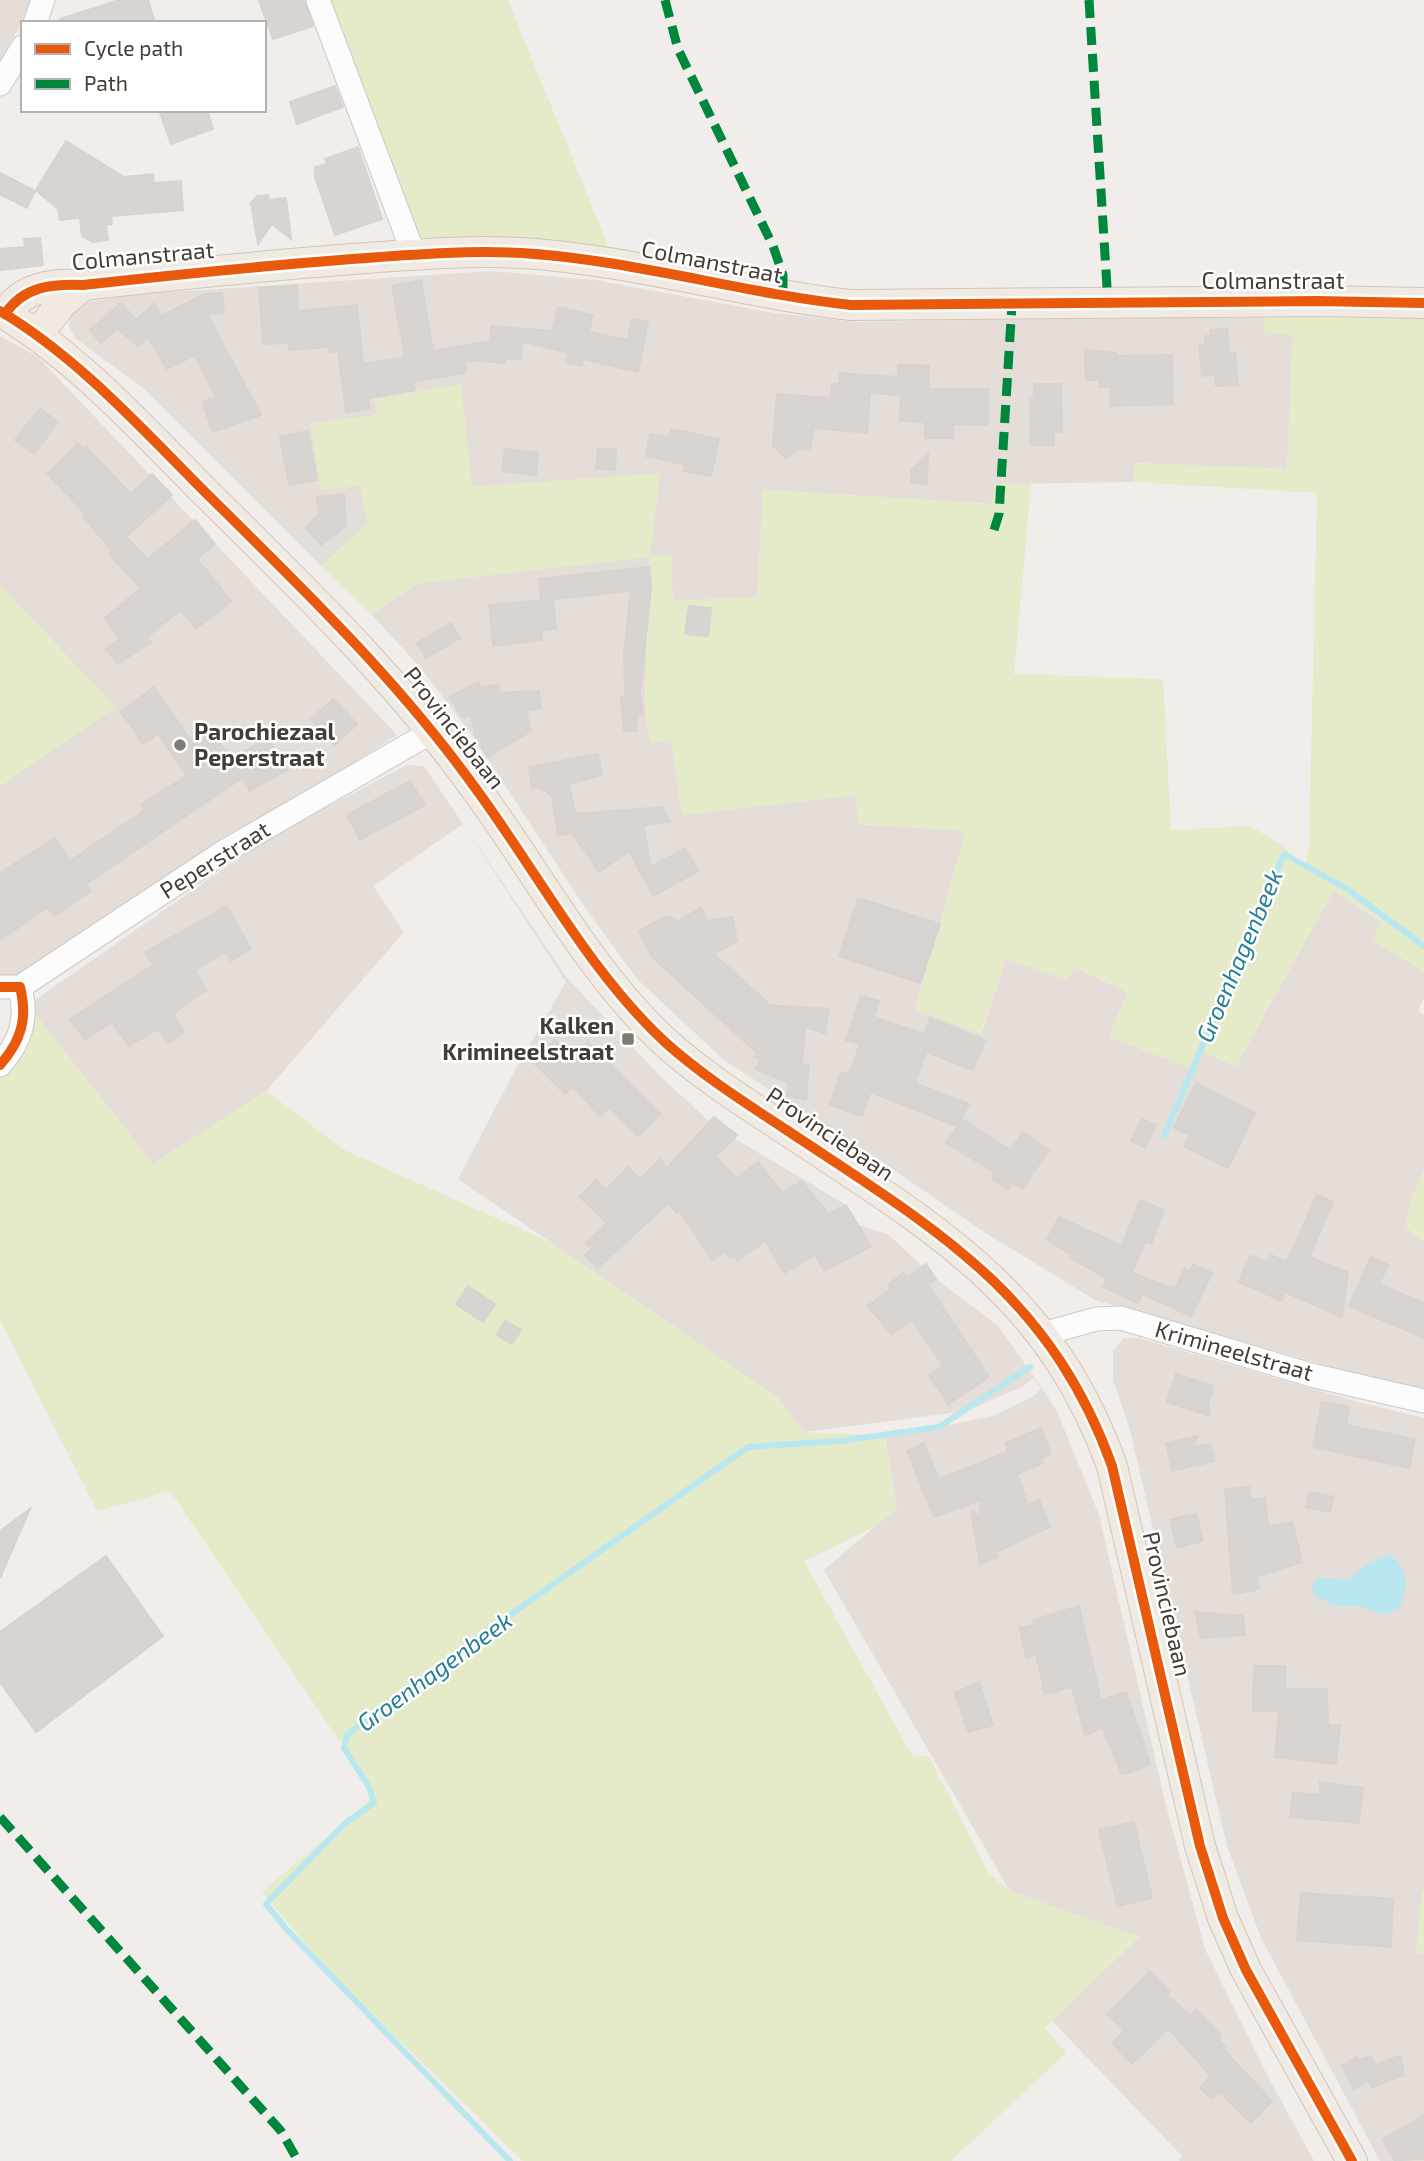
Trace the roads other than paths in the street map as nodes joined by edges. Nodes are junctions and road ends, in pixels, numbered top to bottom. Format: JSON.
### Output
{"nodes":[{"id":1,"x":43,"y":0,"type":"edge"},
{"id":2,"x":317,"y":0,"type":"edge"},
{"id":3,"x":36,"y":21,"type":"edge"},
{"id":4,"x":21,"y":50,"type":"edge"},
{"id":5,"x":0,"y":84,"type":"edge"},
{"id":6,"x":414,"y":255,"type":"junction"},
{"id":7,"x":83,"y":285,"type":"junction"},
{"id":8,"x":1424,"y":303,"type":"edge"},
{"id":9,"x":2,"y":312,"type":"edge"},
{"id":10,"x":37,"y":335,"type":"junction"},
{"id":11,"x":433,"y":731,"type":"junction"},
{"id":12,"x":10,"y":987,"type":"edge"},
{"id":13,"x":0,"y":1065,"type":"edge"},
{"id":14,"x":1043,"y":1334,"type":"junction"},
{"id":15,"x":1424,"y":1401,"type":"edge"},
{"id":16,"x":1352,"y":2161,"type":"edge"}],
"edges":[{"from":1,"to":3,"type":"street"},
{"from":2,"to":6,"type":"street"},
{"from":4,"to":5,"type":"street"},
{"from":6,"to":7,"type":"main road","name":"Colmanstraat"},
{"from":6,"to":8,"type":"main road","name":"Colmanstraat"},
{"from":7,"to":9,"type":"main road","name":"Colmanstraat"},
{"from":7,"to":10,"type":"main road","name":"Colmanstraat"},
{"from":9,"to":10,"type":"main road","name":"Provinciebaan"},
{"from":10,"to":11,"type":"main road","name":"Provinciebaan"},
{"from":11,"to":12,"type":"street","name":"Peperstraat"},
{"from":11,"to":14,"type":"main road","name":"Provinciebaan"},
{"from":12,"to":13,"type":"street"},
{"from":14,"to":15,"type":"street","name":"Krimineelstraat"},
{"from":14,"to":16,"type":"main road","name":"Provinciebaan"}]}
